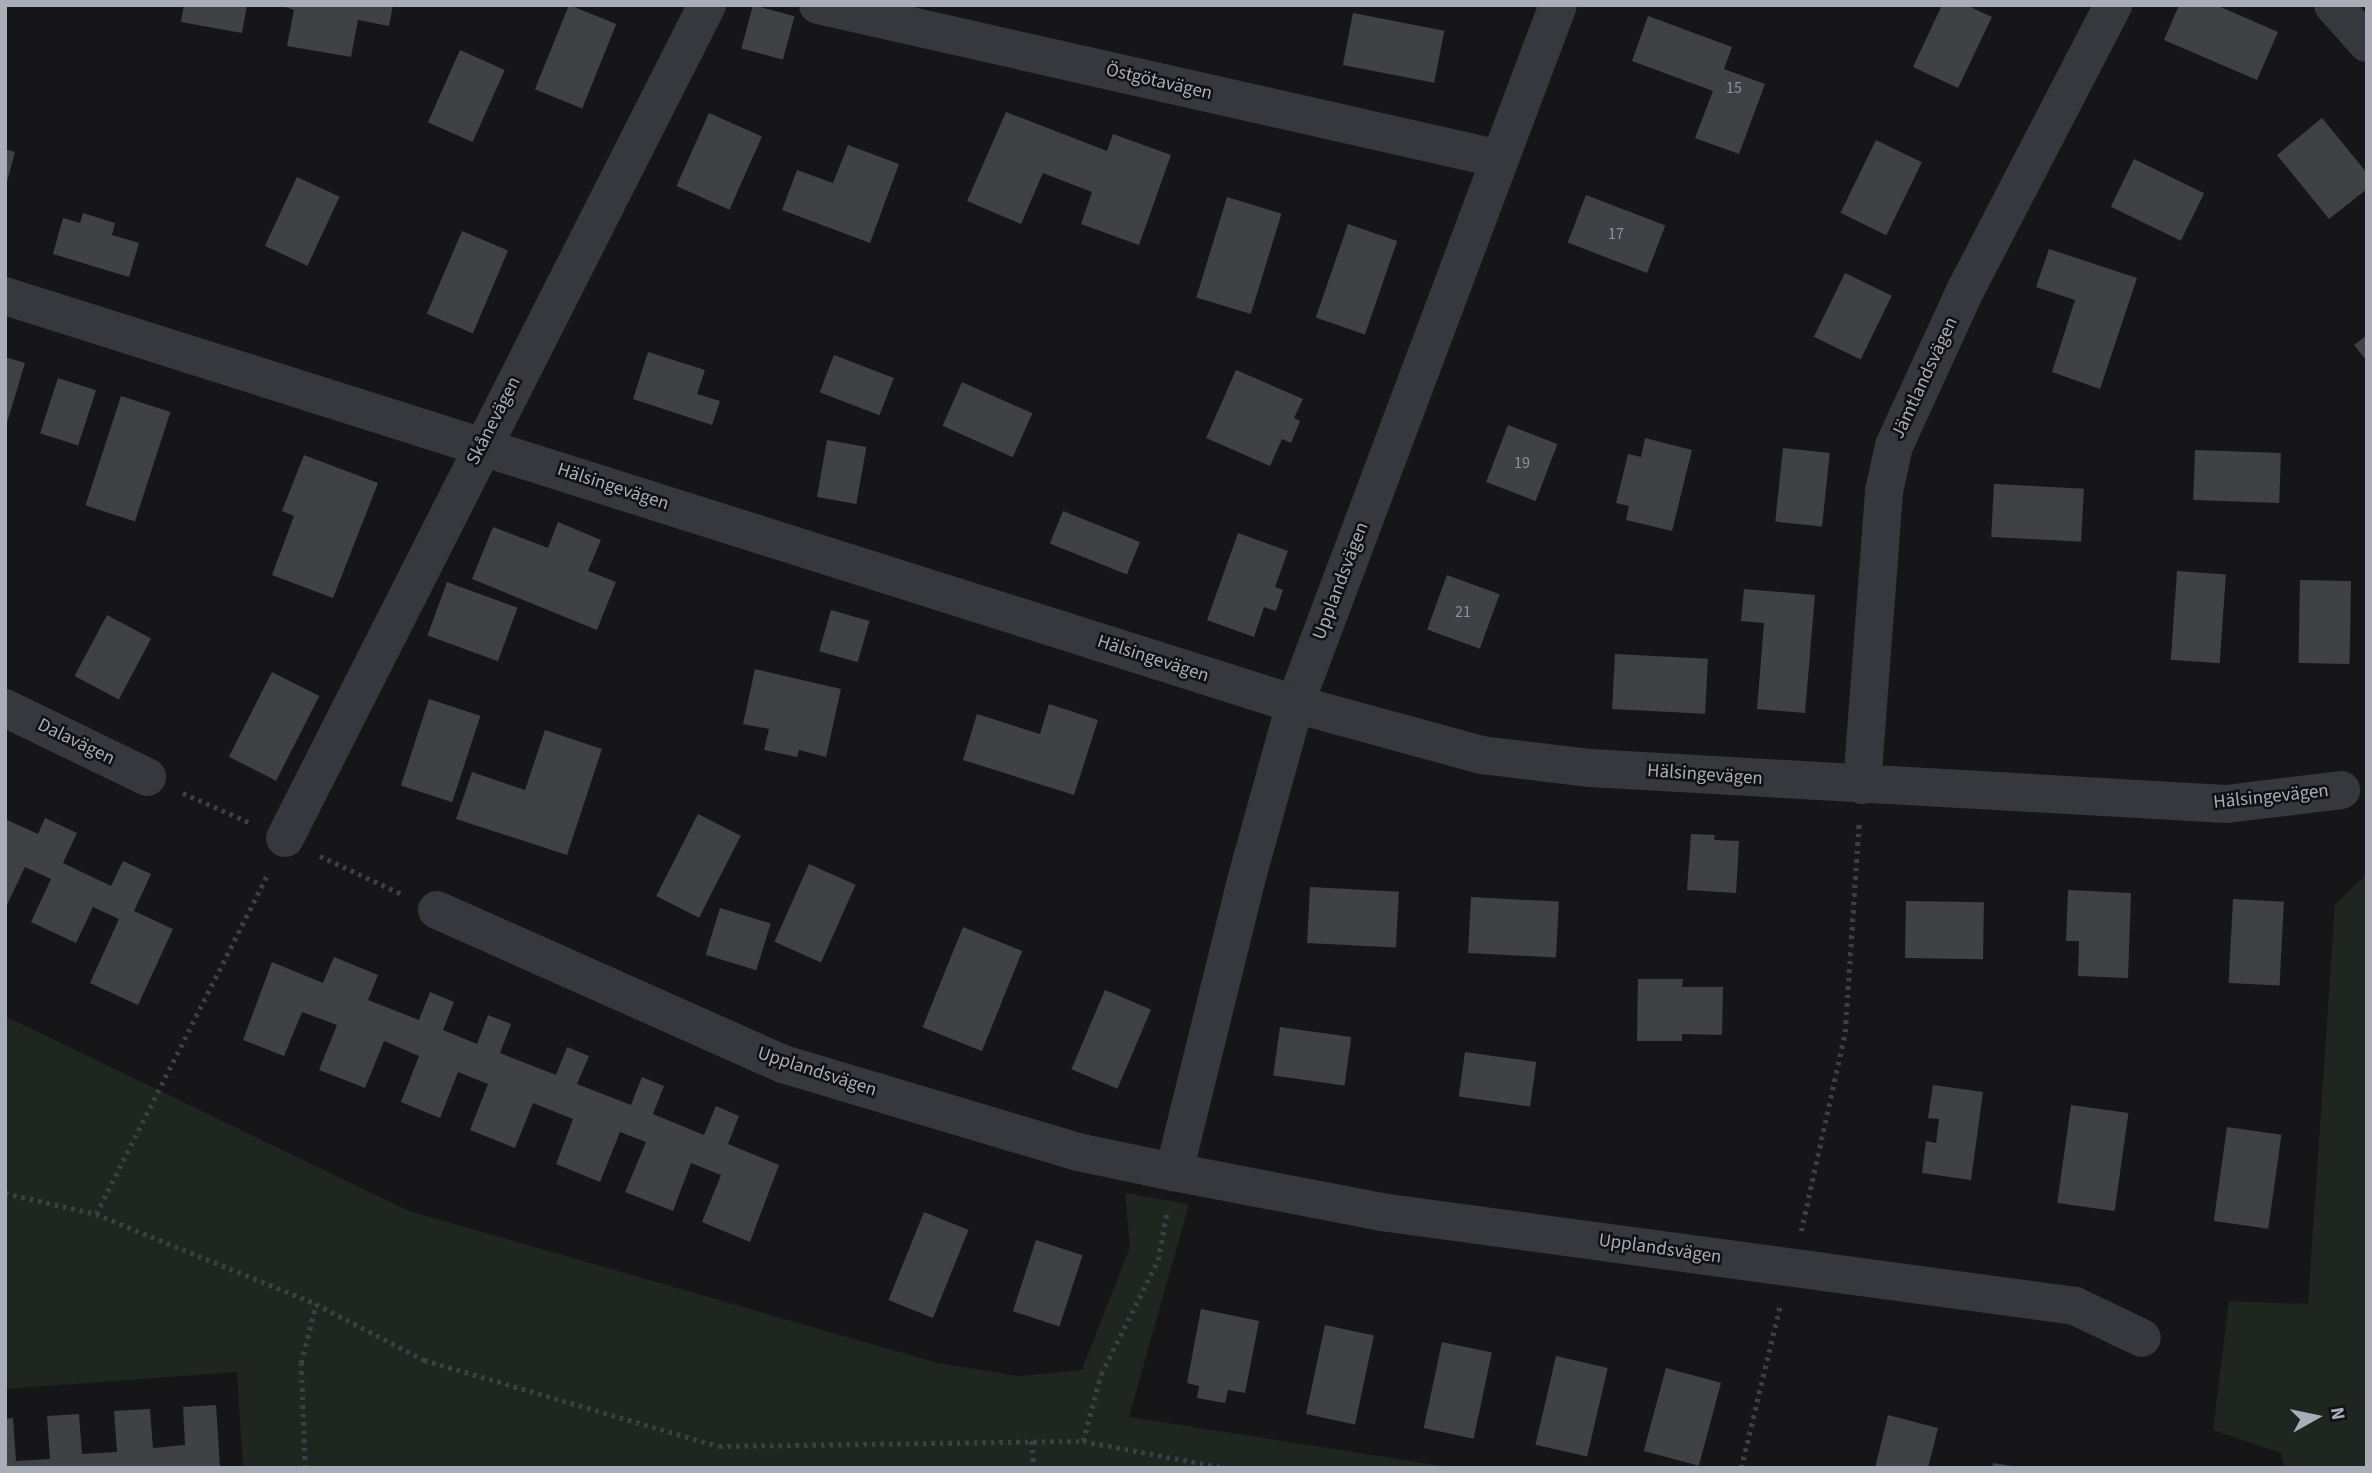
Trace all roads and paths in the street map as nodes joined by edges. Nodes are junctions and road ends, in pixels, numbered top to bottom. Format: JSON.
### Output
{"nodes":[{"id":1,"x":707,"y":5,"type":"edge"},
{"id":2,"x":818,"y":5,"type":"edge"},
{"id":3,"x":1558,"y":5,"type":"edge"},
{"id":4,"x":2113,"y":5,"type":"edge"},
{"id":5,"x":2333,"y":5,"type":"edge"},
{"id":6,"x":2367,"y":43,"type":"edge"},
{"id":7,"x":1500,"y":159,"type":"junction"},
{"id":8,"x":5,"y":296,"type":"edge"},
{"id":9,"x":481,"y":445,"type":"junction"},
{"id":10,"x":1295,"y":704,"type":"junction"},
{"id":11,"x":5,"y":708,"type":"edge"},
{"id":12,"x":147,"y":777,"type":"dead end"},
{"id":13,"x":1862,"y":785,"type":"junction"},
{"id":14,"x":2340,"y":790,"type":"dead end"},
{"id":15,"x":285,"y":838,"type":"joint"},
{"id":16,"x":437,"y":910,"type":"dead end"},
{"id":17,"x":1174,"y":1172,"type":"junction"},
{"id":18,"x":5,"y":1193,"type":"edge"},
{"id":19,"x":96,"y":1214,"type":"junction"},
{"id":20,"x":1787,"y":1267,"type":"junction"},
{"id":21,"x":316,"y":1304,"type":"junction"},
{"id":22,"x":2142,"y":1338,"type":"dead end"},
{"id":23,"x":1032,"y":1441,"type":"junction"},
{"id":24,"x":1083,"y":1441,"type":"junction"},
{"id":25,"x":305,"y":1468,"type":"edge"},
{"id":26,"x":1034,"y":1468,"type":"edge"},
{"id":27,"x":1226,"y":1468,"type":"edge"},
{"id":28,"x":1741,"y":1468,"type":"edge"}],
"edges":[{"from":1,"to":9,"type":"street","name":"Skånevägen"},
{"from":2,"to":7,"type":"street","name":"Östgötavägen"},
{"from":3,"to":7,"type":"street","name":"Upplandsvägen"},
{"from":4,"to":13,"type":"street","name":"Jämtlandsvägen"},
{"from":5,"to":6,"type":"street"},
{"from":7,"to":10,"type":"street","name":"Upplandsvägen"},
{"from":8,"to":9,"type":"street","name":"Hälsingevägen"},
{"from":9,"to":10,"type":"street","name":"Hälsingevägen"},
{"from":9,"to":15,"type":"street","name":"Skånevägen"},
{"from":10,"to":13,"type":"street","name":"Hälsingevägen"},
{"from":10,"to":17,"type":"street","name":"Upplandsvägen"},
{"from":11,"to":12,"type":"street","name":"Dalavägen"},
{"from":13,"to":14,"type":"street","name":"Hälsingevägen"},
{"from":13,"to":20,"type":"path"},
{"from":15,"to":19,"type":"path"},
{"from":16,"to":17,"type":"street","name":"Upplandsvägen"},
{"from":17,"to":20,"type":"street","name":"Upplandsvägen"},
{"from":17,"to":24,"type":"path"},
{"from":18,"to":19,"type":"path"},
{"from":19,"to":21,"type":"path"},
{"from":20,"to":22,"type":"street","name":"Upplandsvägen"},
{"from":20,"to":28,"type":"path"},
{"from":21,"to":23,"type":"path"},
{"from":21,"to":25,"type":"path"},
{"from":23,"to":24,"type":"path"},
{"from":23,"to":26,"type":"path"},
{"from":24,"to":27,"type":"path"}]}
